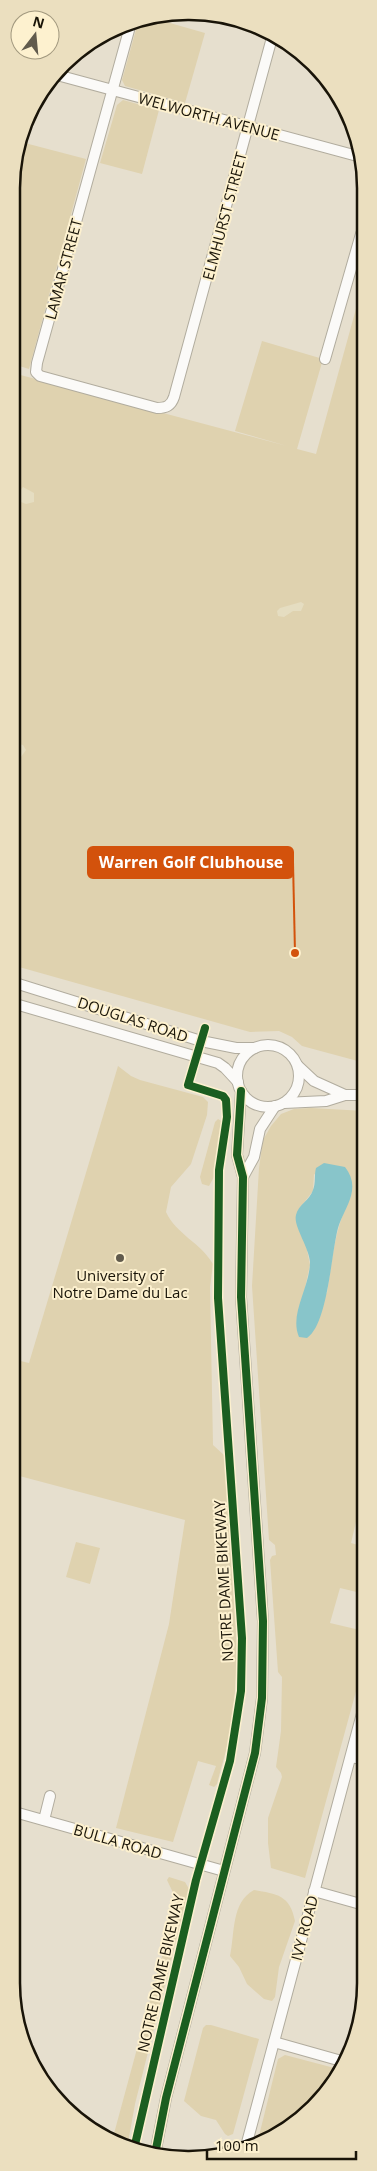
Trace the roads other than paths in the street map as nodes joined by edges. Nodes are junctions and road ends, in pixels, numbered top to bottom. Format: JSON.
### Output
{"nodes":[{"id":1,"x":129,"y":31,"type":"edge"},
{"id":2,"x":271,"y":42,"type":"edge"},
{"id":3,"x":63,"y":77,"type":"edge"},
{"id":4,"x":112,"y":90,"type":"junction"},
{"id":5,"x":248,"y":126,"type":"junction"},
{"id":6,"x":354,"y":155,"type":"edge"},
{"id":7,"x":357,"y":248,"type":"edge"},
{"id":8,"x":325,"y":358,"type":"dead end"},
{"id":9,"x":174,"y":397,"type":"joint"},
{"id":10,"x":20,"y":984,"type":"edge"},
{"id":11,"x":20,"y":1005,"type":"edge"},
{"id":12,"x":255,"y":1048,"type":"junction"},
{"id":13,"x":297,"y":1066,"type":"junction"},
{"id":14,"x":239,"y":1086,"type":"junction"},
{"id":15,"x":345,"y":1095,"type":"junction"},
{"id":16,"x":357,"y":1095,"type":"edge"},
{"id":17,"x":279,"y":1104,"type":"junction"},
{"id":18,"x":243,"y":1178,"type":"junction"},
{"id":19,"x":357,"y":1733,"type":"edge"},
{"id":20,"x":351,"y":1757,"type":"junction"},
{"id":21,"x":357,"y":1758,"type":"edge"},
{"id":22,"x":50,"y":1796,"type":"dead end"},
{"id":23,"x":20,"y":1813,"type":"edge"},
{"id":24,"x":44,"y":1820,"type":"junction"},
{"id":25,"x":224,"y":1871,"type":"junction"},
{"id":26,"x":314,"y":1892,"type":"junction"},
{"id":27,"x":357,"y":1903,"type":"edge"},
{"id":28,"x":274,"y":2042,"type":"junction"},
{"id":29,"x":338,"y":2060,"type":"edge"},
{"id":30,"x":248,"y":2140,"type":"edge"},
{"id":31,"x":156,"y":2148,"type":"edge"}],
"edges":[{"from":1,"to":4,"type":"street","name":"LAMAR STREET"},
{"from":2,"to":5,"type":"street","name":"ELMHURST STREET"},
{"from":3,"to":4,"type":"street","name":"WELWORTH AVENUE"},
{"from":4,"to":5,"type":"street","name":"WELWORTH AVENUE"},
{"from":4,"to":9,"type":"street","name":"LAMAR STREET"},
{"from":5,"to":6,"type":"street","name":"WELWORTH AVENUE"},
{"from":5,"to":9,"type":"street","name":"ELMHURST STREET"},
{"from":7,"to":8,"type":"street"},
{"from":10,"to":12,"type":"street","name":"DOUGLAS ROAD"},
{"from":11,"to":14,"type":"street","name":"DOUGLAS ROAD"},
{"from":12,"to":13,"type":"street"},
{"from":12,"to":14,"type":"street"},
{"from":13,"to":15,"type":"street"},
{"from":13,"to":17,"type":"street"},
{"from":14,"to":17,"type":"street"},
{"from":14,"to":18,"type":"street"},
{"from":15,"to":16,"type":"street"},
{"from":15,"to":17,"type":"street"},
{"from":17,"to":18,"type":"street"},
{"from":18,"to":25,"type":"street"},
{"from":19,"to":20,"type":"street","name":"IVY ROAD"},
{"from":20,"to":21,"type":"street"},
{"from":20,"to":26,"type":"street","name":"IVY ROAD"},
{"from":22,"to":24,"type":"street"},
{"from":23,"to":24,"type":"street","name":"BULLA ROAD"},
{"from":24,"to":25,"type":"street","name":"BULLA ROAD"},
{"from":25,"to":31,"type":"street"},
{"from":26,"to":27,"type":"street"},
{"from":26,"to":28,"type":"street","name":"IVY ROAD"},
{"from":28,"to":29,"type":"street"},
{"from":28,"to":30,"type":"street","name":"IVY ROAD"}]}
